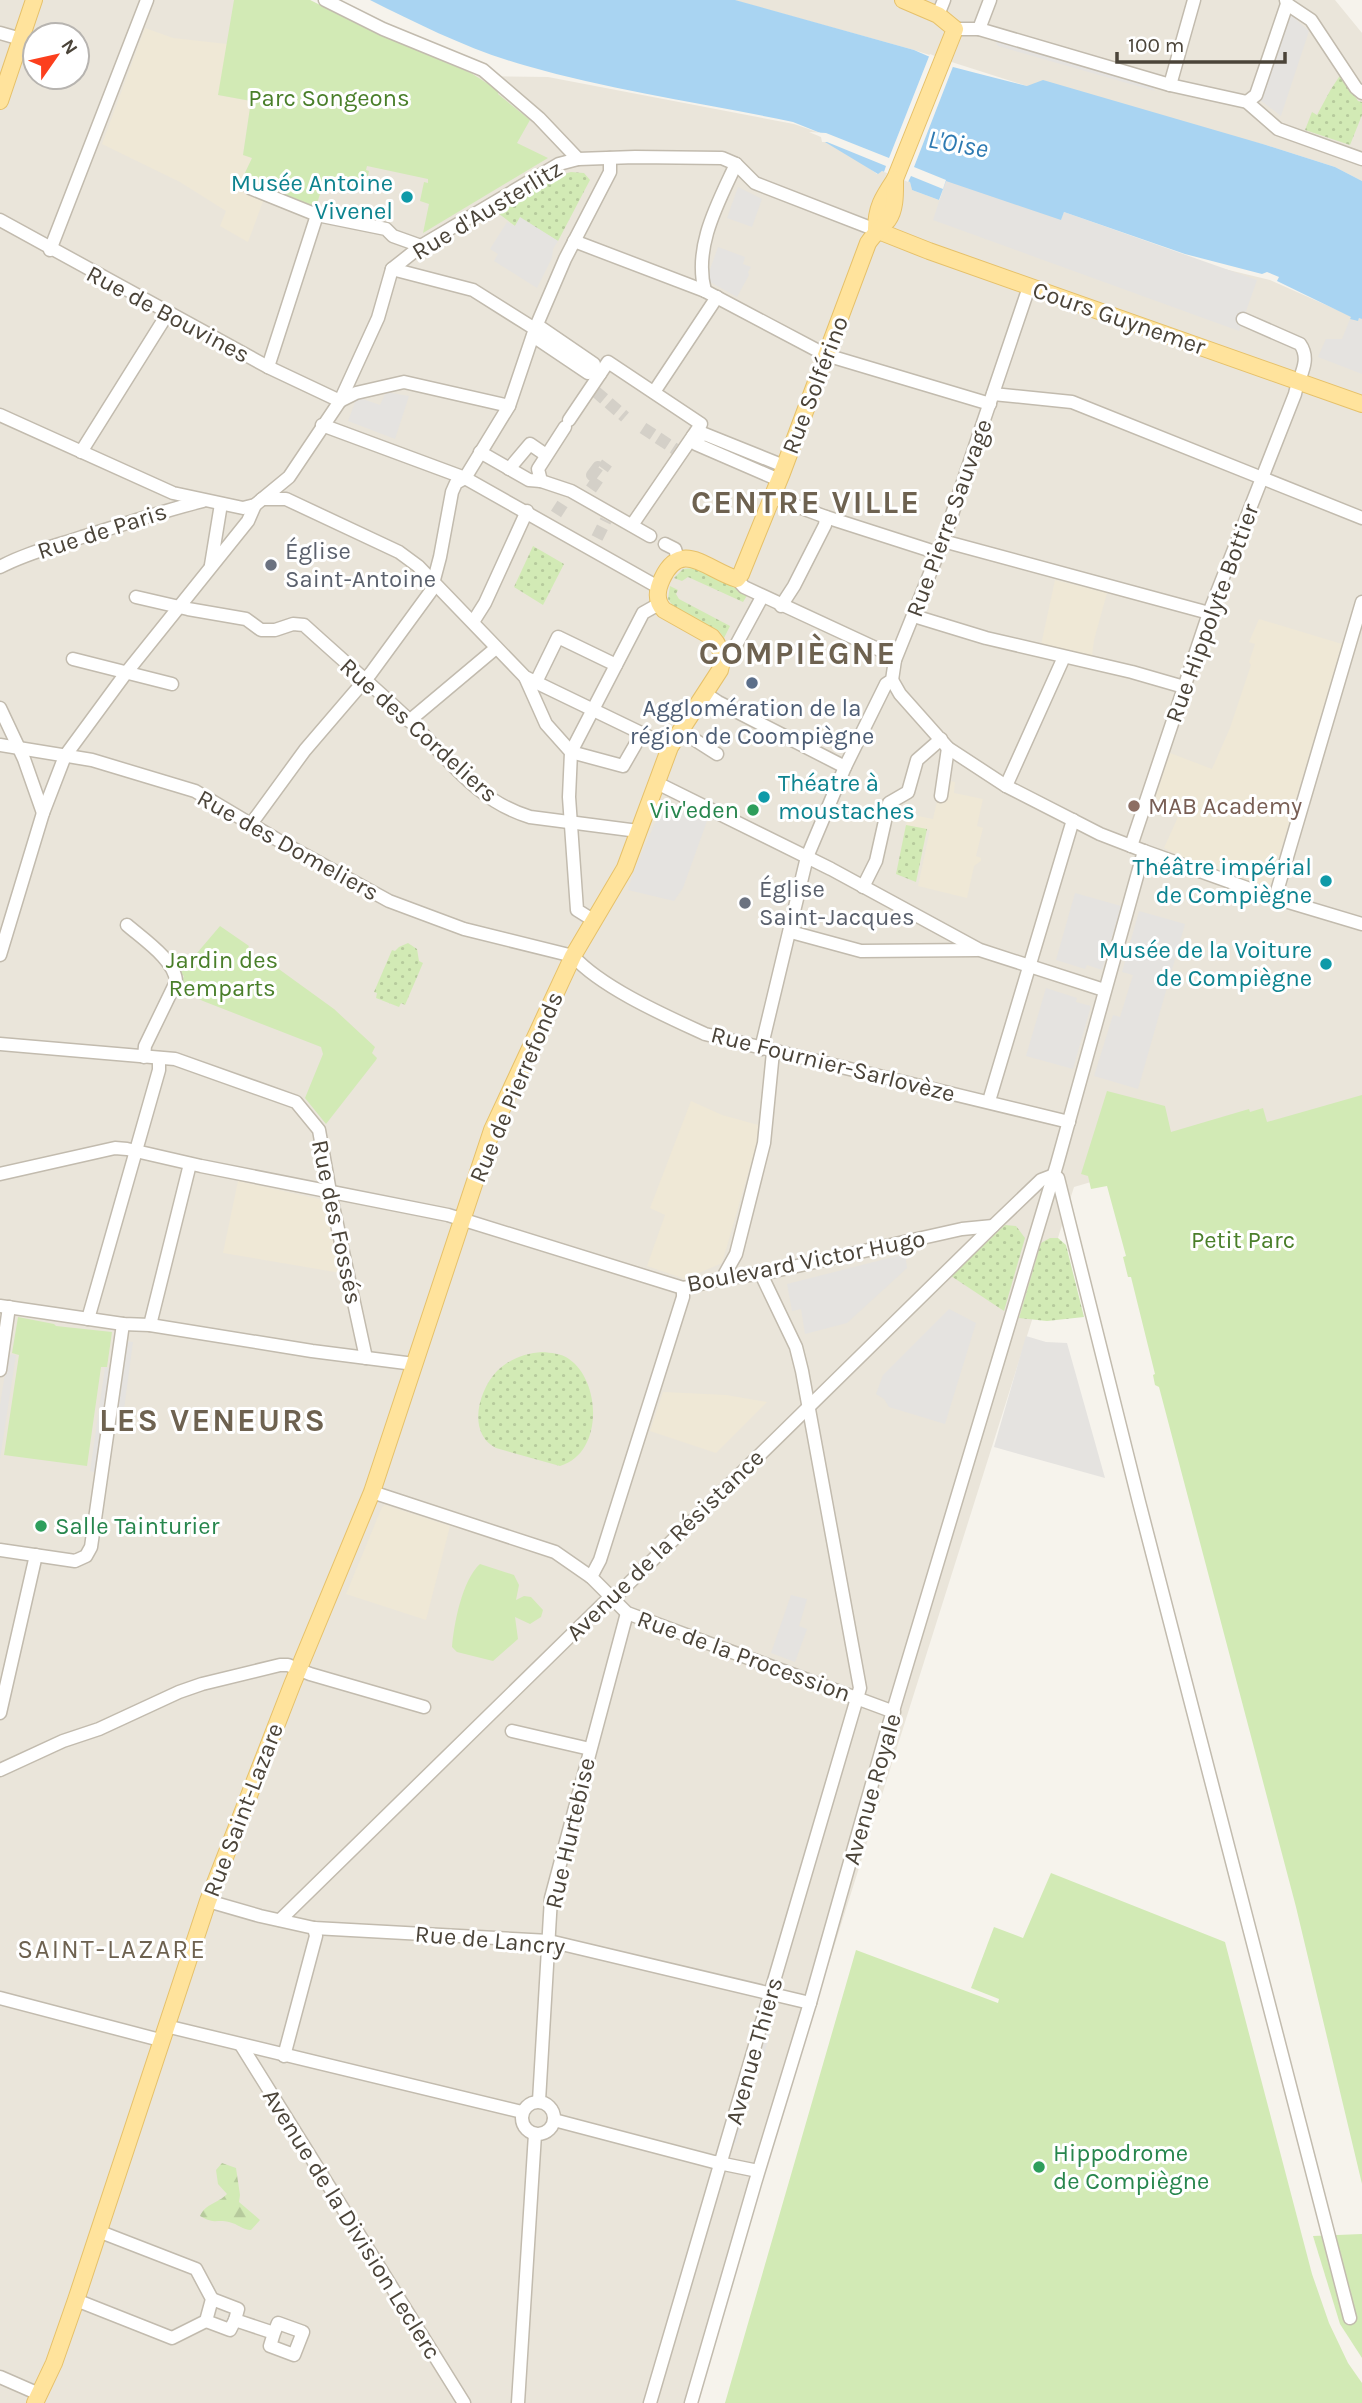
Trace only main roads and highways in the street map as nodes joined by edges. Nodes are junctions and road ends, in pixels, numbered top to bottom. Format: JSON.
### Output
{"nodes":[{"id":1,"x":34,"y":0,"type":"edge"},
{"id":2,"x":903,"y":0,"type":"edge"},
{"id":3,"x":941,"y":7,"type":"edge"},
{"id":4,"x":0,"y":101,"type":"edge"},
{"id":5,"x":876,"y":230,"type":"junction"},
{"id":6,"x":1362,"y":404,"type":"edge"},
{"id":7,"x":722,"y":663,"type":"joint"},
{"id":8,"x":461,"y":1220,"type":"joint"},
{"id":9,"x":37,"y":2398,"type":"edge"}],
"edges":[{"from":1,"to":4,"type":"main road"},
{"from":2,"to":3,"type":"main road"},
{"from":3,"to":5,"type":"main road","name":"Rue Solférino"},
{"from":5,"to":6,"type":"main road","name":"Cours Guynemer"},
{"from":5,"to":7,"type":"main road","name":"Rue Solférino"},
{"from":7,"to":8,"type":"main road","name":"Rue de Pierrefonds"},
{"from":8,"to":9,"type":"main road","name":"Rue Saint-Lazare"}]}
